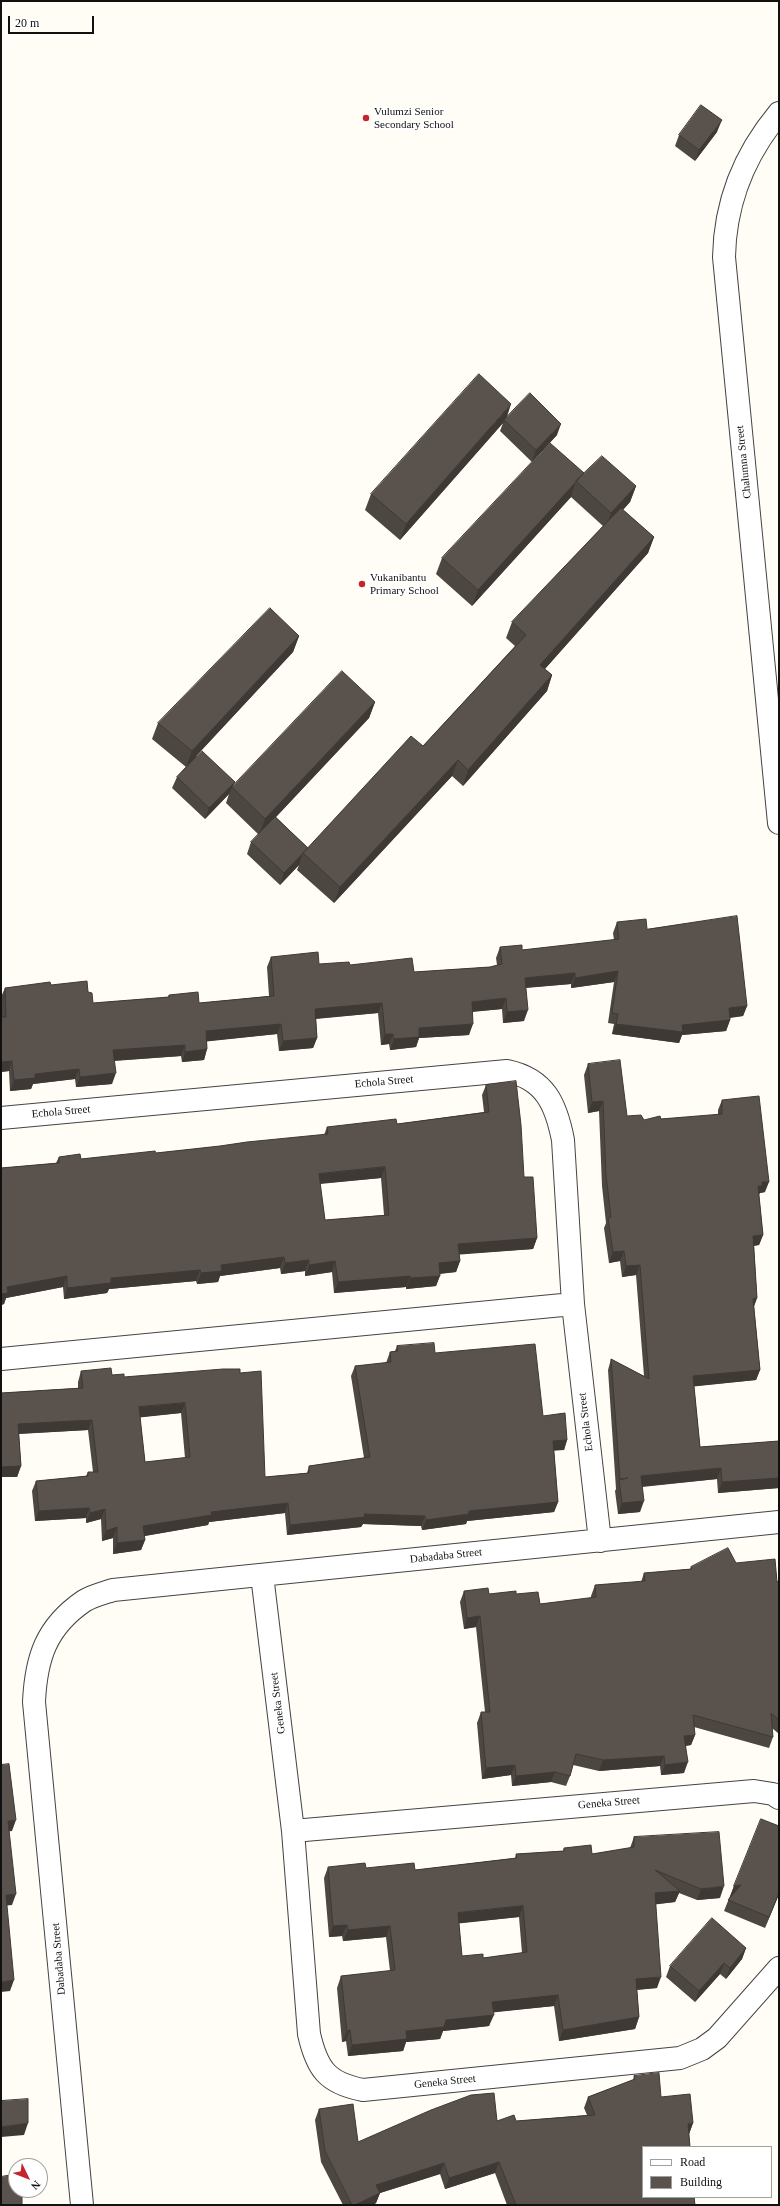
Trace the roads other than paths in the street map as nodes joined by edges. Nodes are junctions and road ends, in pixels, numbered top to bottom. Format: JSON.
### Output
{"nodes":[{"id":1,"x":779,"y":113,"type":"edge"},
{"id":2,"x":779,"y":823,"type":"edge"},
{"id":3,"x":1,"y":1118,"type":"edge"},
{"id":4,"x":573,"y":1304,"type":"junction"},
{"id":5,"x":1,"y":1359,"type":"edge"},
{"id":6,"x":779,"y":1522,"type":"edge"},
{"id":7,"x":600,"y":1540,"type":"junction"},
{"id":8,"x":262,"y":1575,"type":"junction"},
{"id":9,"x":779,"y":1798,"type":"edge"},
{"id":10,"x":293,"y":1831,"type":"junction"},
{"id":11,"x":779,"y":1968,"type":"edge"},
{"id":12,"x":82,"y":2205,"type":"edge"}],
"edges":[{"from":1,"to":2,"type":"street","name":"Chalumna Street"},
{"from":3,"to":4,"type":"street","name":"Echola Street"},
{"from":4,"to":5,"type":"street"},
{"from":4,"to":7,"type":"street","name":"Echola Street"},
{"from":6,"to":7,"type":"street","name":"Dabadaba Street"},
{"from":7,"to":8,"type":"street","name":"Dabadaba Street"},
{"from":8,"to":10,"type":"street","name":"Geneka Street"},
{"from":8,"to":12,"type":"street","name":"Dabadaba Street"},
{"from":9,"to":10,"type":"street","name":"Geneka Street"},
{"from":10,"to":11,"type":"street","name":"Geneka Street"}]}
